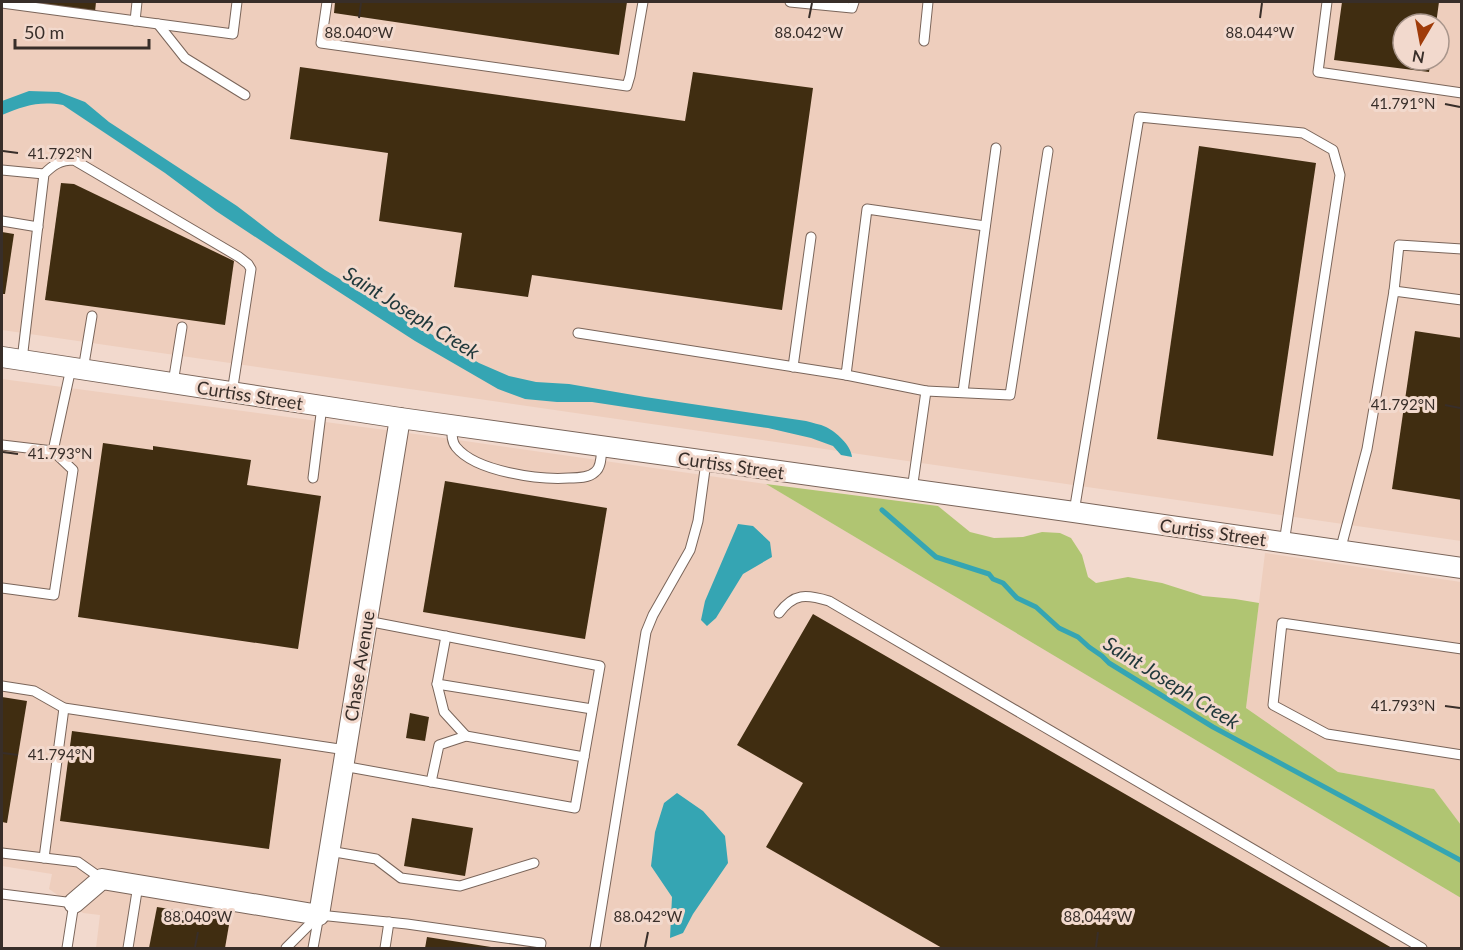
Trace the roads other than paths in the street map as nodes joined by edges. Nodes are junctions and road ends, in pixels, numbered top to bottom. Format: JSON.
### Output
{"nodes":[{"id":1,"x":137,"y":2,"type":"edge"},
{"id":2,"x":237,"y":2,"type":"edge"},
{"id":3,"x":327,"y":2,"type":"edge"},
{"id":4,"x":643,"y":2,"type":"edge"},
{"id":5,"x":790,"y":2,"type":"edge"},
{"id":6,"x":854,"y":2,"type":"edge"},
{"id":7,"x":928,"y":2,"type":"edge"},
{"id":8,"x":1328,"y":2,"type":"edge"},
{"id":9,"x":2,"y":3,"type":"edge"},
{"id":10,"x":135,"y":21,"type":"junction"},
{"id":11,"x":158,"y":24,"type":"junction"},
{"id":12,"x":924,"y":41,"type":"dead end"},
{"id":13,"x":1461,"y":93,"type":"edge"},
{"id":14,"x":245,"y":95,"type":"dead end"},
{"id":15,"x":996,"y":148,"type":"dead end"},
{"id":16,"x":1048,"y":151,"type":"dead end"},
{"id":17,"x":2,"y":170,"type":"edge"},
{"id":18,"x":44,"y":174,"type":"junction"},
{"id":19,"x":2,"y":221,"type":"edge"},
{"id":20,"x":38,"y":226,"type":"junction"},
{"id":21,"x":986,"y":226,"type":"junction"},
{"id":22,"x":811,"y":237,"type":"dead end"},
{"id":23,"x":1461,"y":249,"type":"edge"},
{"id":24,"x":1394,"y":291,"type":"junction"},
{"id":25,"x":1461,"y":300,"type":"edge"},
{"id":26,"x":92,"y":316,"type":"dead end"},
{"id":27,"x":182,"y":327,"type":"dead end"},
{"id":28,"x":578,"y":333,"type":"dead end"},
{"id":29,"x":2,"y":357,"type":"edge"},
{"id":30,"x":22,"y":360,"type":"junction"},
{"id":31,"x":793,"y":367,"type":"junction"},
{"id":32,"x":77,"y":369,"type":"junction"},
{"id":33,"x":846,"y":375,"type":"junction"},
{"id":34,"x":172,"y":383,"type":"junction"},
{"id":35,"x":926,"y":391,"type":"junction"},
{"id":36,"x":963,"y":392,"type":"junction"},
{"id":37,"x":232,"y":393,"type":"junction"},
{"id":38,"x":322,"y":406,"type":"junction"},
{"id":39,"x":400,"y":418,"type":"junction"},
{"id":40,"x":452,"y":424,"type":"junction"},
{"id":41,"x":2,"y":445,"type":"edge"},
{"id":42,"x":602,"y":446,"type":"junction"},
{"id":43,"x":53,"y":451,"type":"junction"},
{"id":44,"x":706,"y":462,"type":"junction"},
{"id":45,"x":313,"y":478,"type":"dead end"},
{"id":46,"x":912,"y":490,"type":"junction"},
{"id":47,"x":1074,"y":512,"type":"junction"},
{"id":48,"x":1284,"y":543,"type":"junction"},
{"id":49,"x":1340,"y":551,"type":"junction"},
{"id":50,"x":1461,"y":568,"type":"edge"},
{"id":51,"x":2,"y":588,"type":"edge"},
{"id":52,"x":778,"y":613,"type":"dead end"},
{"id":53,"x":367,"y":621,"type":"junction"},
{"id":54,"x":446,"y":636,"type":"junction"},
{"id":55,"x":1461,"y":649,"type":"edge"},
{"id":56,"x":437,"y":684,"type":"junction"},
{"id":57,"x":2,"y":686,"type":"edge"},
{"id":58,"x":64,"y":708,"type":"junction"},
{"id":59,"x":592,"y":709,"type":"junction"},
{"id":60,"x":466,"y":736,"type":"junction"},
{"id":61,"x":1461,"y":755,"type":"edge"},
{"id":62,"x":584,"y":756,"type":"junction"},
{"id":63,"x":344,"y":758,"type":"junction"},
{"id":64,"x":430,"y":782,"type":"junction"},
{"id":65,"x":329,"y":851,"type":"junction"},
{"id":66,"x":2,"y":853,"type":"edge"},
{"id":67,"x":44,"y":858,"type":"junction"},
{"id":68,"x":534,"y":863,"type":"dead end"},
{"id":69,"x":102,"y":879,"type":"junction"},
{"id":70,"x":138,"y":885,"type":"junction"},
{"id":71,"x":2,"y":894,"type":"edge"},
{"id":72,"x":74,"y":903,"type":"junction"},
{"id":73,"x":319,"y":915,"type":"junction"},
{"id":74,"x":389,"y":922,"type":"junction"},
{"id":75,"x":67,"y":948,"type":"edge"},
{"id":76,"x":128,"y":948,"type":"edge"},
{"id":77,"x":286,"y":948,"type":"edge"},
{"id":78,"x":313,"y":948,"type":"edge"},
{"id":79,"x":385,"y":948,"type":"edge"},
{"id":80,"x":540,"y":948,"type":"edge"},
{"id":81,"x":595,"y":948,"type":"edge"},
{"id":82,"x":1422,"y":948,"type":"edge"}],
"edges":[{"from":1,"to":10,"type":"lane"},
{"from":2,"to":11,"type":"lane"},
{"from":3,"to":4,"type":"lane"},
{"from":5,"to":6,"type":"lane"},
{"from":7,"to":12,"type":"lane"},
{"from":8,"to":13,"type":"lane"},
{"from":9,"to":10,"type":"lane"},
{"from":10,"to":11,"type":"lane"},
{"from":11,"to":14,"type":"lane"},
{"from":15,"to":21,"type":"lane"},
{"from":16,"to":36,"type":"lane"},
{"from":17,"to":18,"type":"lane"},
{"from":18,"to":20,"type":"lane"},
{"from":18,"to":37,"type":"lane"},
{"from":19,"to":20,"type":"lane"},
{"from":20,"to":30,"type":"lane"},
{"from":21,"to":33,"type":"lane"},
{"from":21,"to":36,"type":"lane"},
{"from":22,"to":31,"type":"lane"},
{"from":23,"to":24,"type":"lane"},
{"from":24,"to":25,"type":"lane"},
{"from":24,"to":49,"type":"lane"},
{"from":26,"to":32,"type":"lane"},
{"from":27,"to":34,"type":"lane"},
{"from":28,"to":31,"type":"lane"},
{"from":29,"to":30,"type":"street","name":"Curtiss Street"},
{"from":30,"to":32,"type":"street","name":"Curtiss Street"},
{"from":31,"to":33,"type":"lane"},
{"from":32,"to":34,"type":"street","name":"Curtiss Street"},
{"from":32,"to":43,"type":"lane"},
{"from":33,"to":35,"type":"lane"},
{"from":34,"to":37,"type":"street","name":"Curtiss Street"},
{"from":35,"to":36,"type":"lane"},
{"from":35,"to":46,"type":"lane"},
{"from":37,"to":38,"type":"street","name":"Curtiss Street"},
{"from":38,"to":39,"type":"street","name":"Curtiss Street"},
{"from":38,"to":45,"type":"lane"},
{"from":39,"to":40,"type":"street","name":"Curtiss Street"},
{"from":39,"to":53,"type":"street","name":"Chase Avenue"},
{"from":40,"to":42,"type":"street","name":"Curtiss Street"},
{"from":40,"to":42,"type":"lane"},
{"from":41,"to":43,"type":"lane"},
{"from":42,"to":44,"type":"street","name":"Curtiss Street"},
{"from":43,"to":51,"type":"lane"},
{"from":44,"to":46,"type":"street","name":"Curtiss Street"},
{"from":44,"to":81,"type":"lane"},
{"from":46,"to":47,"type":"street","name":"Curtiss Street"},
{"from":47,"to":48,"type":"street","name":"Curtiss Street"},
{"from":47,"to":48,"type":"lane"},
{"from":48,"to":49,"type":"street","name":"Curtiss Street"},
{"from":49,"to":50,"type":"street","name":"Curtiss Street"},
{"from":52,"to":82,"type":"lane"},
{"from":53,"to":54,"type":"lane"},
{"from":53,"to":63,"type":"street","name":"Chase Avenue"},
{"from":54,"to":56,"type":"lane"},
{"from":54,"to":59,"type":"lane"},
{"from":55,"to":61,"type":"lane"},
{"from":56,"to":59,"type":"lane"},
{"from":56,"to":60,"type":"lane"},
{"from":57,"to":58,"type":"lane"},
{"from":58,"to":63,"type":"lane"},
{"from":58,"to":67,"type":"lane"},
{"from":59,"to":62,"type":"lane"},
{"from":60,"to":62,"type":"lane"},
{"from":60,"to":64,"type":"lane"},
{"from":62,"to":64,"type":"lane"},
{"from":63,"to":64,"type":"lane"},
{"from":63,"to":65,"type":"street","name":"Chase Avenue"},
{"from":65,"to":68,"type":"lane"},
{"from":65,"to":73,"type":"street","name":"Chase Avenue"},
{"from":66,"to":67,"type":"lane"},
{"from":67,"to":69,"type":"lane"},
{"from":69,"to":70,"type":"street"},
{"from":69,"to":72,"type":"street"},
{"from":70,"to":73,"type":"street"},
{"from":70,"to":76,"type":"lane"},
{"from":71,"to":72,"type":"lane"},
{"from":72,"to":75,"type":"lane"},
{"from":73,"to":74,"type":"lane"},
{"from":73,"to":77,"type":"lane"},
{"from":73,"to":78,"type":"lane"},
{"from":74,"to":79,"type":"lane"},
{"from":74,"to":80,"type":"lane"}]}
